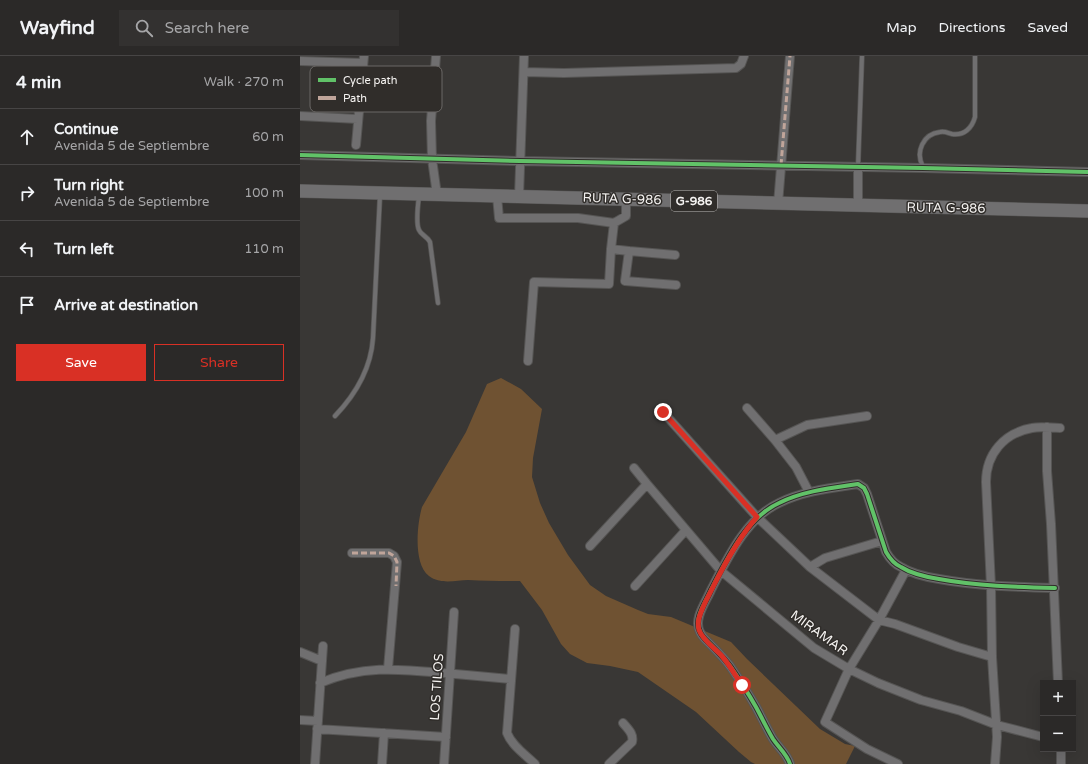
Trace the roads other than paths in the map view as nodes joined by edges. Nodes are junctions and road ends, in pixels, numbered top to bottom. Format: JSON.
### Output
{"nodes":[{"id":1,"x":436,"y":56,"type":"edge"},
{"id":2,"x":524,"y":56,"type":"edge"},
{"id":3,"x":744,"y":56,"type":"edge"},
{"id":4,"x":790,"y":56,"type":"edge"},
{"id":5,"x":862,"y":56,"type":"edge"},
{"id":6,"x":975,"y":56,"type":"edge"},
{"id":7,"x":364,"y":60,"type":"edge"},
{"id":8,"x":300,"y":61,"type":"edge"},
{"id":9,"x":435,"y":66,"type":"edge"},
{"id":10,"x":524,"y":72,"type":"junction"},
{"id":11,"x":359,"y":112,"type":"edge"},
{"id":12,"x":431,"y":112,"type":"edge"},
{"id":13,"x":300,"y":116,"type":"edge"},
{"id":14,"x":358,"y":119,"type":"junction"},
{"id":15,"x":356,"y":145,"type":"dead end"},
{"id":16,"x":300,"y":155,"type":"edge"},
{"id":17,"x":432,"y":158,"type":"junction"},
{"id":18,"x":520,"y":161,"type":"junction"},
{"id":19,"x":781,"y":165,"type":"junction"},
{"id":20,"x":858,"y":167,"type":"junction"},
{"id":21,"x":923,"y":168,"type":"junction"},
{"id":22,"x":1088,"y":172,"type":"edge"},
{"id":23,"x":300,"y":191,"type":"edge"},
{"id":24,"x":380,"y":193,"type":"junction"},
{"id":25,"x":419,"y":194,"type":"junction"},
{"id":26,"x":437,"y":194,"type":"junction"},
{"id":27,"x":497,"y":196,"type":"junction"},
{"id":28,"x":518,"y":196,"type":"junction"},
{"id":29,"x":626,"y":199,"type":"junction"},
{"id":30,"x":778,"y":204,"type":"junction"},
{"id":31,"x":858,"y":206,"type":"junction"},
{"id":32,"x":1088,"y":211,"type":"edge"},
{"id":33,"x":614,"y":223,"type":"junction"},
{"id":34,"x":611,"y":249,"type":"junction"},
{"id":35,"x":628,"y":251,"type":"junction"},
{"id":36,"x":675,"y":255,"type":"dead end"},
{"id":37,"x":676,"y":285,"type":"dead end"},
{"id":38,"x":438,"y":303,"type":"dead end"},
{"id":39,"x":528,"y":361,"type":"dead end"},
{"id":40,"x":747,"y":408,"type":"dead end"},
{"id":41,"x":663,"y":412,"type":"dead end"},
{"id":42,"x":335,"y":416,"type":"dead end"},
{"id":43,"x":867,"y":416,"type":"dead end"},
{"id":44,"x":1047,"y":427,"type":"junction"},
{"id":45,"x":1060,"y":428,"type":"dead end"},
{"id":46,"x":775,"y":440,"type":"junction"},
{"id":47,"x":634,"y":468,"type":"dead end"},
{"id":48,"x":647,"y":484,"type":"junction"},
{"id":49,"x":809,"y":492,"type":"junction"},
{"id":50,"x":757,"y":517,"type":"junction"},
{"id":51,"x":686,"y":530,"type":"junction"},
{"id":52,"x":882,"y":541,"type":"junction"},
{"id":53,"x":590,"y":546,"type":"dead end"},
{"id":54,"x":352,"y":553,"type":"dead end"},
{"id":55,"x":810,"y":567,"type":"junction"},
{"id":56,"x":906,"y":570,"type":"junction"},
{"id":57,"x":721,"y":571,"type":"junction"},
{"id":58,"x":635,"y":586,"type":"dead end"},
{"id":59,"x":991,"y":586,"type":"junction"},
{"id":60,"x":1054,"y":588,"type":"junction"},
{"id":61,"x":454,"y":612,"type":"dead end"},
{"id":62,"x":879,"y":620,"type":"junction"},
{"id":63,"x":515,"y":629,"type":"dead end"},
{"id":64,"x":323,"y":646,"type":"dead end"},
{"id":65,"x":300,"y":652,"type":"edge"},
{"id":66,"x":992,"y":657,"type":"junction"},
{"id":67,"x":322,"y":661,"type":"junction"},
{"id":68,"x":388,"y":669,"type":"junction"},
{"id":69,"x":849,"y":670,"type":"junction"},
{"id":70,"x":450,"y":674,"type":"junction"},
{"id":71,"x":511,"y":679,"type":"junction"},
{"id":72,"x":1058,"y":680,"type":"edge"},
{"id":73,"x":320,"y":684,"type":"junction"},
{"id":74,"x":300,"y":720,"type":"edge"},
{"id":75,"x":623,"y":723,"type":"dead end"},
{"id":76,"x":318,"y":725,"type":"junction"},
{"id":77,"x":997,"y":725,"type":"junction"},
{"id":78,"x":384,"y":733,"type":"junction"},
{"id":79,"x":446,"y":737,"type":"junction"},
{"id":80,"x":1040,"y":737,"type":"edge"},
{"id":81,"x":1061,"y":752,"type":"edge"},
{"id":82,"x":315,"y":764,"type":"edge"},
{"id":83,"x":382,"y":764,"type":"edge"},
{"id":84,"x":444,"y":764,"type":"edge"},
{"id":85,"x":535,"y":764,"type":"edge"},
{"id":86,"x":609,"y":764,"type":"edge"},
{"id":87,"x":790,"y":764,"type":"edge"},
{"id":88,"x":898,"y":764,"type":"edge"},
{"id":89,"x":995,"y":764,"type":"edge"},
{"id":90,"x":1061,"y":764,"type":"edge"}],
"edges":[{"from":1,"to":9,"type":"street"},
{"from":2,"to":10,"type":"street"},
{"from":3,"to":10,"type":"street"},
{"from":4,"to":19,"type":"street"},
{"from":5,"to":20,"type":"lane"},
{"from":6,"to":21,"type":"lane"},
{"from":7,"to":8,"type":"street"},
{"from":10,"to":18,"type":"street"},
{"from":11,"to":14,"type":"street"},
{"from":12,"to":17,"type":"street"},
{"from":13,"to":14,"type":"street"},
{"from":14,"to":15,"type":"street"},
{"from":16,"to":17,"type":"street"},
{"from":17,"to":18,"type":"street"},
{"from":17,"to":26,"type":"street"},
{"from":18,"to":19,"type":"street"},
{"from":18,"to":28,"type":"street"},
{"from":19,"to":20,"type":"street"},
{"from":19,"to":30,"type":"street"},
{"from":20,"to":21,"type":"street"},
{"from":20,"to":31,"type":"street"},
{"from":21,"to":22,"type":"street"},
{"from":23,"to":24,"type":"main road","name":"RUTA G-986","number":"G-986"},
{"from":24,"to":25,"type":"main road","name":"RUTA G-986","number":"G-986"},
{"from":24,"to":42,"type":"lane"},
{"from":25,"to":26,"type":"main road","name":"RUTA G-986","number":"G-986"},
{"from":25,"to":38,"type":"lane"},
{"from":26,"to":27,"type":"main road","name":"RUTA G-986","number":"G-986"},
{"from":27,"to":28,"type":"main road","name":"RUTA G-986","number":"G-986"},
{"from":27,"to":33,"type":"street"},
{"from":28,"to":29,"type":"main road","name":"RUTA G-986","number":"G-986"},
{"from":29,"to":30,"type":"main road","name":"RUTA G-986","number":"G-986"},
{"from":29,"to":33,"type":"street"},
{"from":30,"to":31,"type":"main road","name":"RUTA G-986","number":"G-986"},
{"from":31,"to":32,"type":"main road","name":"RUTA G-986","number":"G-986"},
{"from":33,"to":34,"type":"street"},
{"from":34,"to":35,"type":"street"},
{"from":34,"to":39,"type":"street"},
{"from":35,"to":36,"type":"street"},
{"from":35,"to":37,"type":"street"},
{"from":40,"to":46,"type":"street"},
{"from":41,"to":50,"type":"street"},
{"from":43,"to":46,"type":"street"},
{"from":44,"to":45,"type":"street"},
{"from":44,"to":59,"type":"street"},
{"from":44,"to":60,"type":"street"},
{"from":46,"to":49,"type":"street"},
{"from":47,"to":48,"type":"street","name":"MIRAMAR"},
{"from":48,"to":51,"type":"street","name":"MIRAMAR"},
{"from":48,"to":53,"type":"street"},
{"from":49,"to":50,"type":"street"},
{"from":49,"to":52,"type":"street"},
{"from":50,"to":55,"type":"street"},
{"from":50,"to":57,"type":"street"},
{"from":51,"to":57,"type":"street","name":"MIRAMAR"},
{"from":51,"to":58,"type":"street"},
{"from":52,"to":55,"type":"street"},
{"from":52,"to":56,"type":"street"},
{"from":54,"to":68,"type":"street"},
{"from":55,"to":62,"type":"street"},
{"from":56,"to":59,"type":"street"},
{"from":56,"to":62,"type":"street"},
{"from":57,"to":69,"type":"street","name":"MIRAMAR"},
{"from":57,"to":87,"type":"street"},
{"from":59,"to":60,"type":"street"},
{"from":59,"to":66,"type":"street"},
{"from":60,"to":72,"type":"street"},
{"from":61,"to":70,"type":"street","name":"LOS TILOS"},
{"from":62,"to":66,"type":"street"},
{"from":62,"to":69,"type":"street"},
{"from":63,"to":71,"type":"street"},
{"from":64,"to":67,"type":"street"},
{"from":65,"to":67,"type":"street"},
{"from":66,"to":77,"type":"street"},
{"from":67,"to":73,"type":"street"},
{"from":68,"to":70,"type":"street"},
{"from":68,"to":73,"type":"street"},
{"from":69,"to":77,"type":"street","name":"MIRAMAR"},
{"from":69,"to":88,"type":"street"},
{"from":70,"to":71,"type":"street"},
{"from":70,"to":79,"type":"street","name":"LOS TILOS"},
{"from":71,"to":85,"type":"street"},
{"from":73,"to":76,"type":"street"},
{"from":74,"to":76,"type":"street"},
{"from":75,"to":86,"type":"street"},
{"from":76,"to":78,"type":"street"},
{"from":76,"to":82,"type":"street"},
{"from":77,"to":80,"type":"street","name":"MIRAMAR"},
{"from":77,"to":89,"type":"street"},
{"from":78,"to":79,"type":"street"},
{"from":78,"to":83,"type":"street"},
{"from":79,"to":84,"type":"street","name":"LOS TILOS"},
{"from":81,"to":90,"type":"street"}]}
